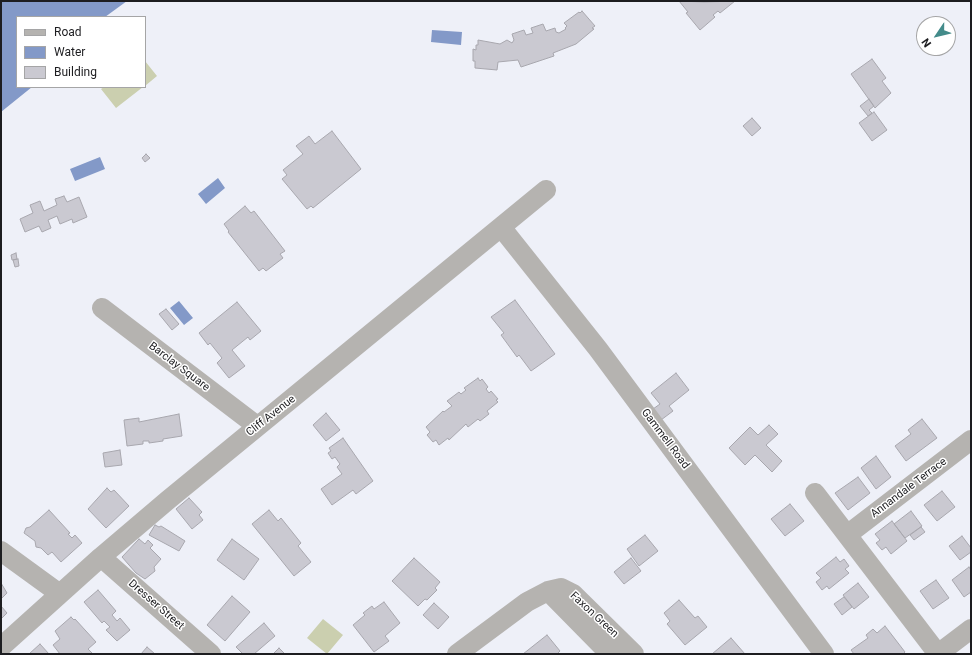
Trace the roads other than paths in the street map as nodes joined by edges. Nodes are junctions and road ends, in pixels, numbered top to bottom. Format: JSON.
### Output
{"nodes":[{"id":1,"x":546,"y":190,"type":"dead end"},
{"id":2,"x":501,"y":227,"type":"junction"},
{"id":3,"x":102,"y":308,"type":"dead end"},
{"id":4,"x":257,"y":426,"type":"junction"},
{"id":5,"x":971,"y":440,"type":"edge"},
{"id":6,"x":815,"y":493,"type":"dead end"},
{"id":7,"x":847,"y":535,"type":"junction"},
{"id":8,"x":1,"y":551,"type":"edge"},
{"id":9,"x":101,"y":557,"type":"junction"},
{"id":10,"x":548,"y":591,"type":"junction"},
{"id":11,"x":60,"y":594,"type":"junction"},
{"id":12,"x":971,"y":629,"type":"edge"},
{"id":13,"x":1,"y":647,"type":"edge"},
{"id":14,"x":211,"y":654,"type":"edge"},
{"id":15,"x":457,"y":654,"type":"edge"},
{"id":16,"x":610,"y":654,"type":"edge"},
{"id":17,"x":634,"y":654,"type":"edge"},
{"id":18,"x":824,"y":654,"type":"edge"},
{"id":19,"x":938,"y":654,"type":"edge"}],
"edges":[{"from":1,"to":2,"type":"street","name":"Cliff Avenue"},
{"from":2,"to":4,"type":"street","name":"Cliff Avenue"},
{"from":2,"to":18,"type":"street","name":"Gammell Road"},
{"from":3,"to":4,"type":"street","name":"Barclay Square"},
{"from":4,"to":9,"type":"street","name":"Cliff Avenue"},
{"from":5,"to":7,"type":"street","name":"Annandale Terrace"},
{"from":6,"to":7,"type":"street"},
{"from":7,"to":19,"type":"street"},
{"from":8,"to":11,"type":"street"},
{"from":9,"to":11,"type":"street","name":"Cliff Avenue"},
{"from":9,"to":14,"type":"street","name":"Dresser Street"},
{"from":10,"to":15,"type":"street","name":"Faxon Green"},
{"from":10,"to":16,"type":"street","name":"Faxon Green"},
{"from":10,"to":17,"type":"street","name":"Faxon Green"},
{"from":11,"to":13,"type":"street","name":"Cliff Avenue"},
{"from":12,"to":19,"type":"street"}]}
